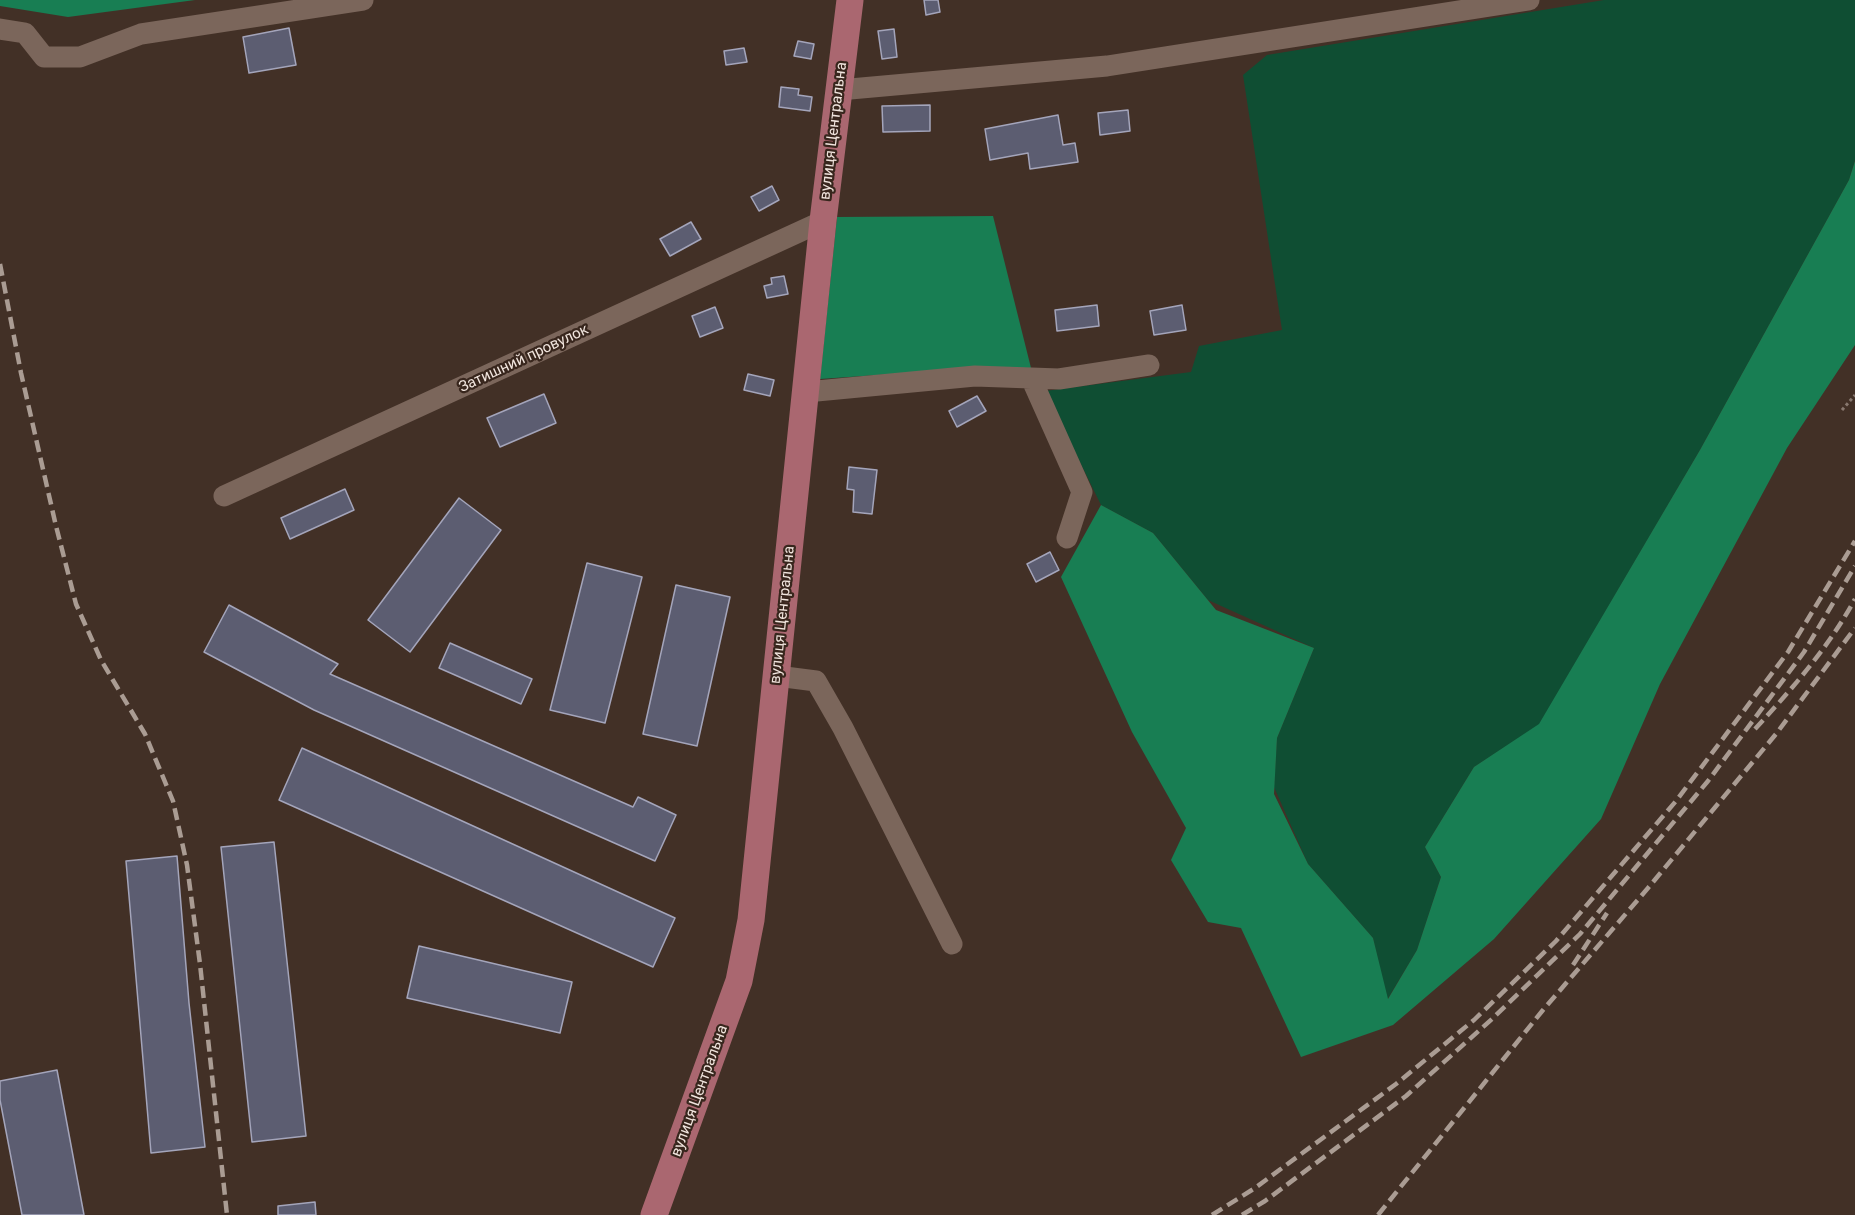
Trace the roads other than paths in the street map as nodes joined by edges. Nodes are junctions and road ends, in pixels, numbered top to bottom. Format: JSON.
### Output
{"nodes":[{"id":1,"x":363,"y":0,"type":"edge"},
{"id":2,"x":850,"y":0,"type":"edge"},
{"id":3,"x":1529,"y":0,"type":"edge"},
{"id":4,"x":0,"y":29,"type":"edge"},
{"id":5,"x":839,"y":90,"type":"junction"},
{"id":6,"x":823,"y":221,"type":"junction"},
{"id":7,"x":1149,"y":365,"type":"dead end"},
{"id":8,"x":1030,"y":378,"type":"junction"},
{"id":9,"x":806,"y":392,"type":"junction"},
{"id":10,"x":224,"y":496,"type":"dead end"},
{"id":11,"x":1067,"y":538,"type":"dead end"},
{"id":12,"x":777,"y":676,"type":"junction"},
{"id":13,"x":952,"y":944,"type":"dead end"},
{"id":14,"x":654,"y":1215,"type":"edge"}],
"edges":[{"from":1,"to":4,"type":"street"},
{"from":2,"to":5,"type":"main road","name":"вулиця Центральна"},
{"from":3,"to":5,"type":"street"},
{"from":5,"to":6,"type":"main road","name":"вулиця Центральна"},
{"from":6,"to":9,"type":"main road","name":"вулиця Центральна"},
{"from":6,"to":10,"type":"street","name":"Затишний провулок"},
{"from":7,"to":8,"type":"street"},
{"from":8,"to":9,"type":"street"},
{"from":8,"to":11,"type":"street"},
{"from":9,"to":12,"type":"main road","name":"вулиця Центральна"},
{"from":12,"to":13,"type":"street"},
{"from":12,"to":14,"type":"main road","name":"вулиця Центральна"}]}
